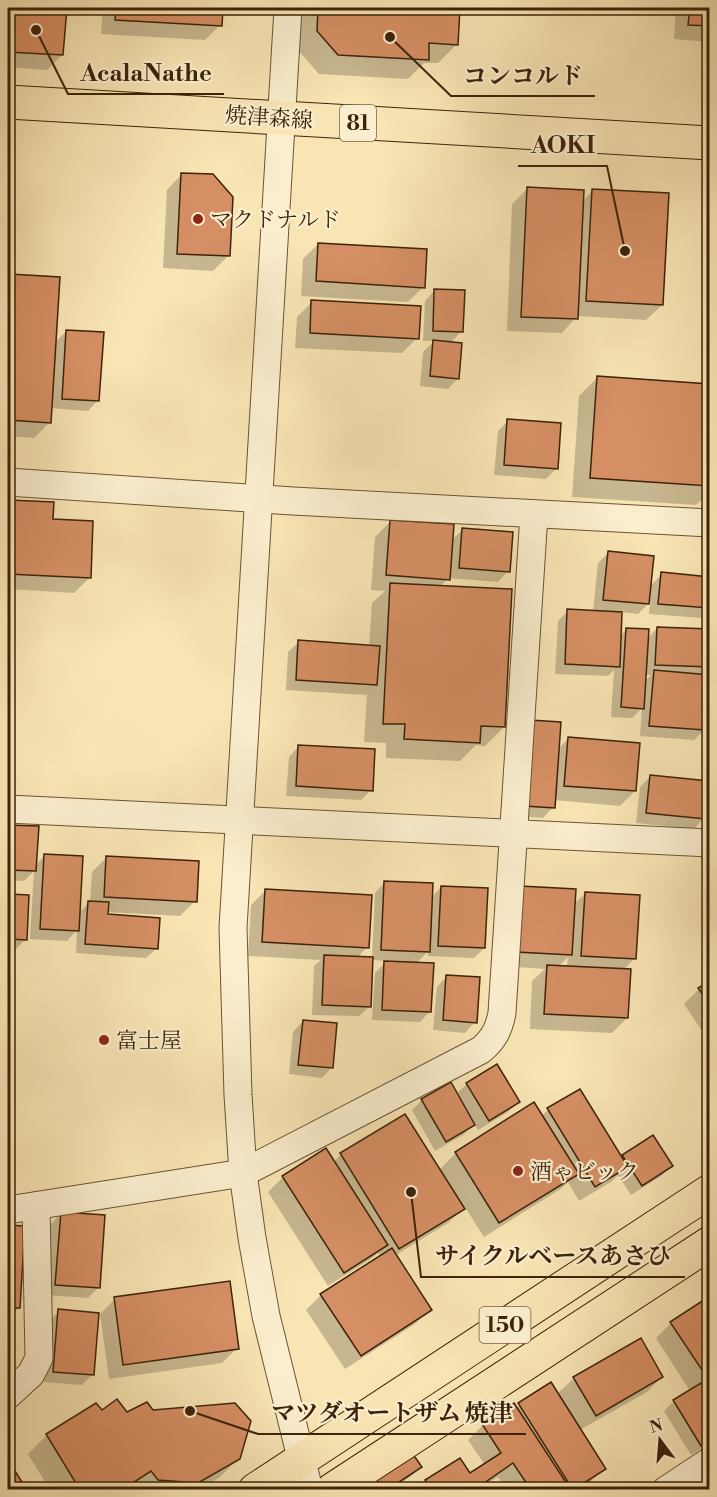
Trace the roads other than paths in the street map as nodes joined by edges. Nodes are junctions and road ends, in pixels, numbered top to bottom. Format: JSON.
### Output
{"nodes":[{"id":1,"x":288,"y":8,"type":"edge"},
{"id":2,"x":8,"y":102,"type":"edge"},
{"id":3,"x":281,"y":118,"type":"junction"},
{"id":4,"x":710,"y":143,"type":"edge"},
{"id":5,"x":8,"y":482,"type":"edge"},
{"id":6,"x":258,"y":498,"type":"junction"},
{"id":7,"x":534,"y":514,"type":"junction"},
{"id":8,"x":710,"y":522,"type":"edge"},
{"id":9,"x":8,"y":809,"type":"edge"},
{"id":10,"x":239,"y":820,"type":"junction"},
{"id":11,"x":513,"y":834,"type":"junction"},
{"id":12,"x":710,"y":843,"type":"edge"},
{"id":13,"x":243,"y":1173,"type":"junction"},
{"id":14,"x":710,"y":1191,"type":"edge"},
{"id":15,"x":36,"y":1206,"type":"junction"},
{"id":16,"x":8,"y":1210,"type":"edge"},
{"id":17,"x":710,"y":1244,"type":"edge"},
{"id":18,"x":8,"y":1395,"type":"edge"},
{"id":19,"x":710,"y":1461,"type":"edge"},
{"id":20,"x":305,"y":1475,"type":"edge"},
{"id":21,"x":255,"y":1490,"type":"edge"},
{"id":22,"x":332,"y":1490,"type":"edge"},
{"id":23,"x":666,"y":1490,"type":"edge"}],
"edges":[{"from":1,"to":3,"type":"street"},
{"from":2,"to":3,"type":"main road","name":"焼津森線","number":"81"},
{"from":3,"to":4,"type":"main road","name":"焼津森線","number":"81"},
{"from":3,"to":6,"type":"street"},
{"from":5,"to":6,"type":"street"},
{"from":6,"to":7,"type":"street"},
{"from":6,"to":10,"type":"street"},
{"from":7,"to":8,"type":"street"},
{"from":7,"to":11,"type":"street"},
{"from":9,"to":10,"type":"street"},
{"from":10,"to":11,"type":"street"},
{"from":10,"to":13,"type":"street"},
{"from":11,"to":12,"type":"street"},
{"from":11,"to":13,"type":"street"},
{"from":13,"to":15,"type":"street"},
{"from":13,"to":20,"type":"street"},
{"from":14,"to":20,"type":"main road","number":"150"},
{"from":15,"to":16,"type":"street"},
{"from":15,"to":18,"type":"street"},
{"from":17,"to":22,"type":"main road","number":"150"},
{"from":19,"to":23,"type":"street"},
{"from":20,"to":21,"type":"main road","number":"150"}]}
